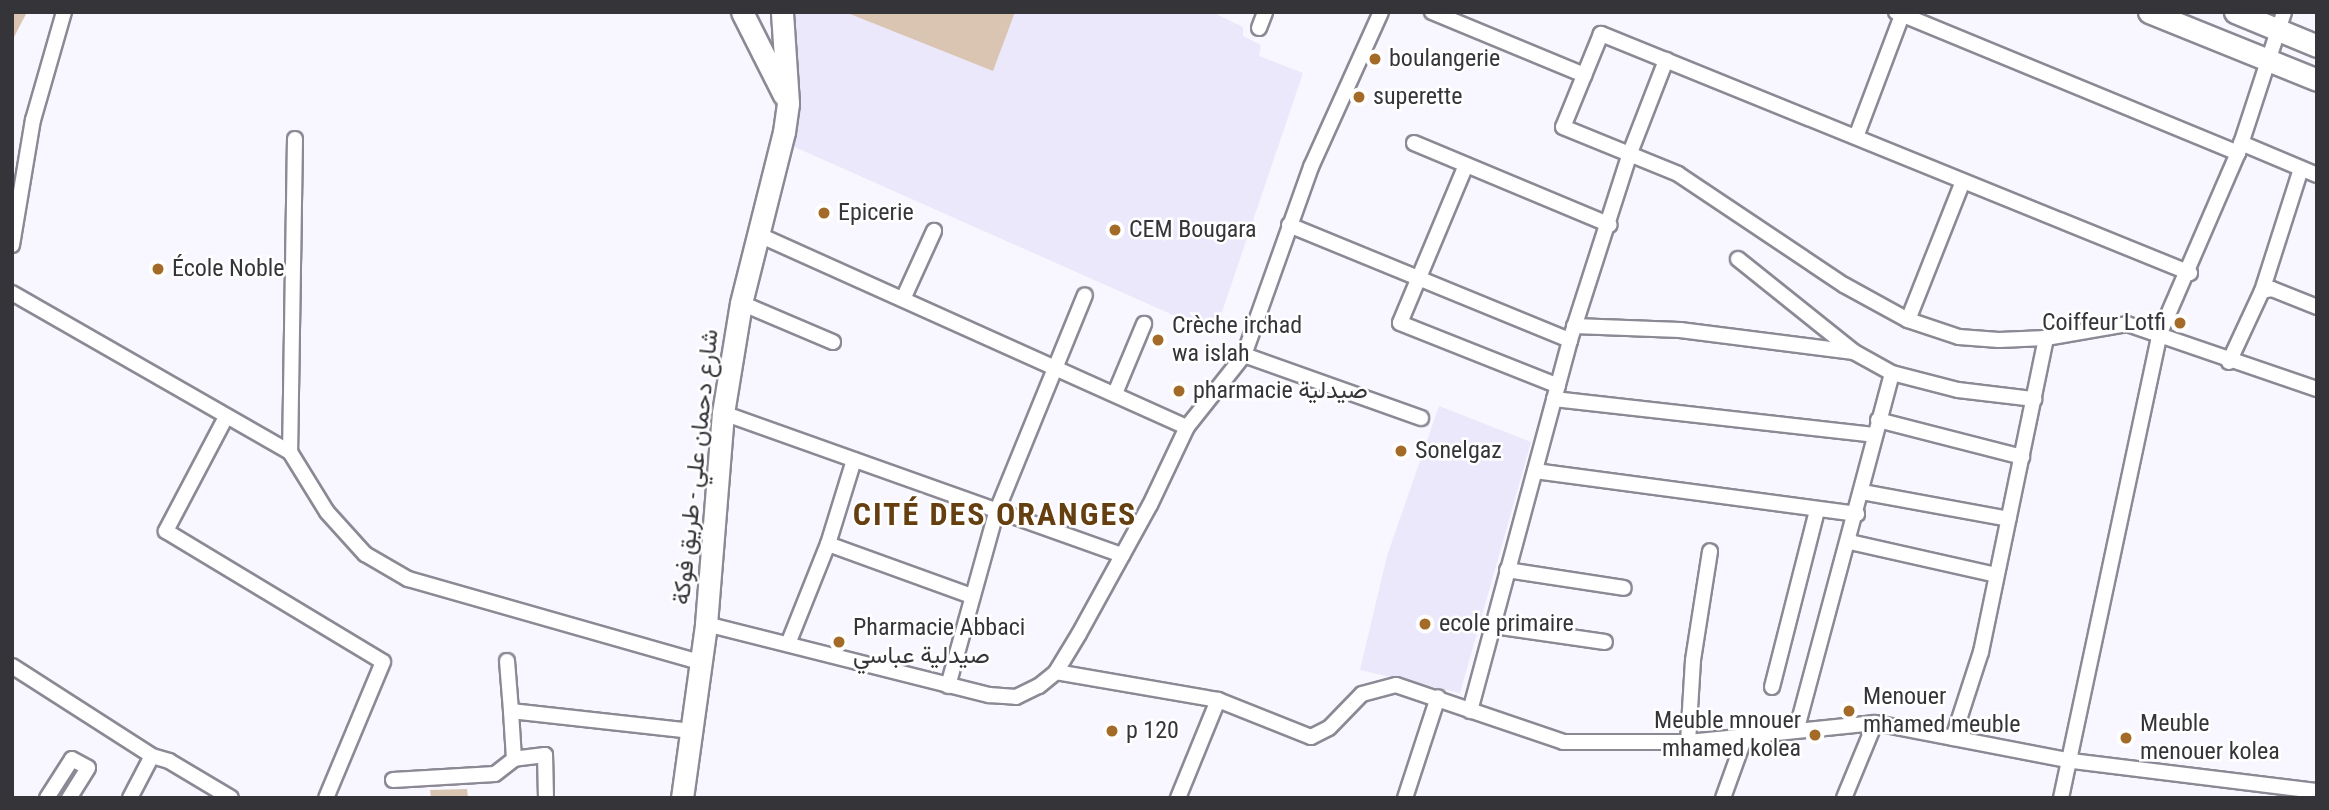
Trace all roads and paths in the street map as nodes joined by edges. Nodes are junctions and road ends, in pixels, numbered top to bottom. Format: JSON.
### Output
{"nodes":[{"id":1,"x":64,"y":12,"type":"edge"},
{"id":2,"x":742,"y":12,"type":"edge"},
{"id":3,"x":782,"y":12,"type":"edge"},
{"id":4,"x":1265,"y":12,"type":"edge"},
{"id":5,"x":1381,"y":12,"type":"edge"},
{"id":6,"x":1432,"y":12,"type":"edge"},
{"id":7,"x":2149,"y":12,"type":"edge"},
{"id":8,"x":2235,"y":12,"type":"edge"},
{"id":9,"x":1899,"y":13,"type":"edge"},
{"id":10,"x":1467,"y":18,"type":"edge"},
{"id":11,"x":2280,"y":21,"type":"edge"},
{"id":12,"x":1259,"y":28,"type":"dead end"},
{"id":13,"x":2317,"y":46,"type":"edge"},
{"id":14,"x":1666,"y":60,"type":"junction"},
{"id":15,"x":2268,"y":61,"type":"junction"},
{"id":16,"x":1584,"y":75,"type":"junction"},
{"id":17,"x":2317,"y":80,"type":"edge"},
{"id":18,"x":788,"y":103,"type":"junction"},
{"id":19,"x":1856,"y":137,"type":"junction"},
{"id":20,"x":295,"y":139,"type":"dead end"},
{"id":21,"x":1414,"y":143,"type":"dead end"},
{"id":22,"x":2239,"y":148,"type":"junction"},
{"id":23,"x":1630,"y":153,"type":"junction"},
{"id":24,"x":1466,"y":165,"type":"junction"},
{"id":25,"x":2301,"y":169,"type":"junction"},
{"id":26,"x":2317,"y":175,"type":"edge"},
{"id":27,"x":1963,"y":181,"type":"junction"},
{"id":28,"x":1289,"y":225,"type":"junction"},
{"id":29,"x":1610,"y":225,"type":"junction"},
{"id":30,"x":934,"y":231,"type":"dead end"},
{"id":31,"x":757,"y":234,"type":"junction"},
{"id":32,"x":12,"y":245,"type":"edge"},
{"id":33,"x":1738,"y":259,"type":"dead end"},
{"id":34,"x":2190,"y":273,"type":"junction"},
{"id":35,"x":1415,"y":280,"type":"junction"},
{"id":36,"x":2262,"y":291,"type":"junction"},
{"id":37,"x":12,"y":293,"type":"edge"},
{"id":38,"x":1086,"y":295,"type":"dead end"},
{"id":39,"x":903,"y":299,"type":"junction"},
{"id":40,"x":741,"y":303,"type":"junction"},
{"id":41,"x":2317,"y":307,"type":"edge"},
{"id":42,"x":1908,"y":320,"type":"junction"},
{"id":43,"x":1144,"y":324,"type":"dead end"},
{"id":44,"x":1572,"y":333,"type":"junction"},
{"id":45,"x":2160,"y":333,"type":"junction"},
{"id":46,"x":2046,"y":338,"type":"junction"},
{"id":47,"x":833,"y":342,"type":"dead end"},
{"id":48,"x":1854,"y":352,"type":"junction"},
{"id":49,"x":1244,"y":355,"type":"junction"},
{"id":50,"x":2229,"y":362,"type":"junction"},
{"id":51,"x":1055,"y":365,"type":"junction"},
{"id":52,"x":1892,"y":373,"type":"junction"},
{"id":53,"x":2317,"y":389,"type":"edge"},
{"id":54,"x":1116,"y":391,"type":"junction"},
{"id":55,"x":1556,"y":393,"type":"junction"},
{"id":56,"x":2034,"y":399,"type":"junction"},
{"id":57,"x":723,"y":413,"type":"junction"},
{"id":58,"x":226,"y":417,"type":"junction"},
{"id":59,"x":1421,"y":418,"type":"dead end"},
{"id":60,"x":1878,"y":420,"type":"junction"},
{"id":61,"x":1187,"y":427,"type":"junction"},
{"id":62,"x":1874,"y":435,"type":"junction"},
{"id":63,"x":290,"y":452,"type":"junction"},
{"id":64,"x":2022,"y":457,"type":"junction"},
{"id":65,"x":854,"y":460,"type":"junction"},
{"id":66,"x":1535,"y":471,"type":"junction"},
{"id":67,"x":1863,"y":492,"type":"junction"},
{"id":68,"x":1817,"y":510,"type":"junction"},
{"id":69,"x":996,"y":513,"type":"junction"},
{"id":70,"x":1857,"y":514,"type":"junction"},
{"id":71,"x":2009,"y":519,"type":"junction"},
{"id":72,"x":1850,"y":542,"type":"junction"},
{"id":73,"x":828,"y":544,"type":"junction"},
{"id":74,"x":1710,"y":551,"type":"dead end"},
{"id":75,"x":1122,"y":555,"type":"junction"},
{"id":76,"x":1507,"y":570,"type":"junction"},
{"id":77,"x":1996,"y":575,"type":"junction"},
{"id":78,"x":1624,"y":588,"type":"dead end"},
{"id":79,"x":972,"y":596,"type":"junction"},
{"id":80,"x":706,"y":624,"type":"junction"},
{"id":81,"x":1494,"y":625,"type":"junction"},
{"id":82,"x":1605,"y":642,"type":"dead end"},
{"id":83,"x":788,"y":644,"type":"junction"},
{"id":84,"x":507,"y":661,"type":"dead end"},
{"id":85,"x":702,"y":663,"type":"junction"},
{"id":86,"x":12,"y":666,"type":"edge"},
{"id":87,"x":1056,"y":671,"type":"junction"},
{"id":88,"x":948,"y":686,"type":"junction"},
{"id":89,"x":1772,"y":687,"type":"dead end"},
{"id":90,"x":1437,"y":697,"type":"junction"},
{"id":91,"x":1219,"y":700,"type":"junction"},
{"id":92,"x":510,"y":711,"type":"junction"},
{"id":93,"x":1470,"y":711,"type":"junction"},
{"id":94,"x":1875,"y":723,"type":"junction"},
{"id":95,"x":1797,"y":728,"type":"junction"},
{"id":96,"x":692,"y":731,"type":"junction"},
{"id":97,"x":1745,"y":737,"type":"junction"},
{"id":98,"x":1953,"y":738,"type":"junction"},
{"id":99,"x":1688,"y":742,"type":"junction"},
{"id":100,"x":152,"y":756,"type":"junction"},
{"id":101,"x":514,"y":758,"type":"junction"},
{"id":102,"x":2072,"y":761,"type":"junction"},
{"id":103,"x":393,"y":780,"type":"dead end"},
{"id":104,"x":2317,"y":791,"type":"edge"},
{"id":105,"x":47,"y":798,"type":"edge"},
{"id":106,"x":69,"y":798,"type":"edge"},
{"id":107,"x":130,"y":798,"type":"edge"},
{"id":108,"x":231,"y":798,"type":"edge"},
{"id":109,"x":326,"y":798,"type":"edge"},
{"id":110,"x":546,"y":798,"type":"edge"},
{"id":111,"x":682,"y":798,"type":"edge"},
{"id":112,"x":1178,"y":798,"type":"edge"},
{"id":113,"x":1405,"y":798,"type":"edge"},
{"id":114,"x":1723,"y":798,"type":"edge"},
{"id":115,"x":1844,"y":798,"type":"edge"},
{"id":116,"x":2061,"y":798,"type":"edge"}],
"edges":[{"from":1,"to":32,"type":"street"},
{"from":2,"to":18,"type":"main road"},
{"from":3,"to":18,"type":"main road","name":"شارع دحمان علي - طريق فوكة"},
{"from":4,"to":12,"type":"street"},
{"from":5,"to":28,"type":"street"},
{"from":6,"to":10,"type":"street"},
{"from":7,"to":15,"type":"main road"},
{"from":8,"to":11,"type":"main road"},
{"from":9,"to":19,"type":"street"},
{"from":9,"to":22,"type":"street"},
{"from":10,"to":16,"type":"street"},
{"from":11,"to":13,"type":"main road"},
{"from":11,"to":15,"type":"street"},
{"from":14,"to":16,"type":"street"},
{"from":14,"to":19,"type":"street"},
{"from":14,"to":23,"type":"street"},
{"from":15,"to":17,"type":"main road"},
{"from":15,"to":22,"type":"street"},
{"from":16,"to":23,"type":"street"},
{"from":18,"to":31,"type":"main road","name":"شارع دحمان علي - طريق فوكة"},
{"from":19,"to":27,"type":"street"},
{"from":20,"to":63,"type":"street"},
{"from":21,"to":24,"type":"street"},
{"from":22,"to":25,"type":"street"},
{"from":22,"to":34,"type":"street"},
{"from":23,"to":29,"type":"street"},
{"from":23,"to":42,"type":"street"},
{"from":24,"to":29,"type":"street"},
{"from":24,"to":35,"type":"street"},
{"from":25,"to":26,"type":"street"},
{"from":25,"to":36,"type":"street"},
{"from":27,"to":34,"type":"street"},
{"from":27,"to":42,"type":"street"},
{"from":28,"to":35,"type":"street"},
{"from":28,"to":49,"type":"street"},
{"from":29,"to":44,"type":"street"},
{"from":30,"to":39,"type":"street"},
{"from":31,"to":39,"type":"street"},
{"from":31,"to":40,"type":"main road","name":"شارع دحمان علي - طريق فوكة"},
{"from":33,"to":48,"type":"street"},
{"from":34,"to":45,"type":"street"},
{"from":35,"to":44,"type":"street"},
{"from":35,"to":55,"type":"street"},
{"from":36,"to":41,"type":"street"},
{"from":36,"to":50,"type":"street"},
{"from":37,"to":58,"type":"street"},
{"from":38,"to":51,"type":"street"},
{"from":39,"to":51,"type":"street"},
{"from":40,"to":47,"type":"street"},
{"from":40,"to":57,"type":"main road","name":"شارع دحمان علي - طريق فوكة"},
{"from":42,"to":46,"type":"street"},
{"from":43,"to":54,"type":"street"},
{"from":44,"to":48,"type":"street"},
{"from":44,"to":55,"type":"street"},
{"from":45,"to":46,"type":"street"},
{"from":45,"to":50,"type":"street"},
{"from":45,"to":102,"type":"street"},
{"from":46,"to":56,"type":"street"},
{"from":48,"to":52,"type":"street"},
{"from":49,"to":59,"type":"street"},
{"from":49,"to":61,"type":"street"},
{"from":50,"to":53,"type":"street"},
{"from":51,"to":54,"type":"street"},
{"from":51,"to":69,"type":"street"},
{"from":52,"to":56,"type":"street"},
{"from":52,"to":60,"type":"street"},
{"from":54,"to":61,"type":"street"},
{"from":55,"to":62,"type":"street"},
{"from":55,"to":66,"type":"street"},
{"from":56,"to":64,"type":"street"},
{"from":57,"to":65,"type":"street"},
{"from":57,"to":80,"type":"main road","name":"شارع دحمان علي - طريق فوكة"},
{"from":58,"to":63,"type":"street"},
{"from":58,"to":109,"type":"street"},
{"from":60,"to":62,"type":"street"},
{"from":60,"to":64,"type":"street"},
{"from":61,"to":75,"type":"street"},
{"from":62,"to":67,"type":"street"},
{"from":63,"to":85,"type":"street"},
{"from":64,"to":71,"type":"street"},
{"from":65,"to":69,"type":"street"},
{"from":65,"to":73,"type":"street"},
{"from":66,"to":68,"type":"street"},
{"from":66,"to":76,"type":"street"},
{"from":67,"to":70,"type":"street"},
{"from":67,"to":71,"type":"street"},
{"from":68,"to":70,"type":"street"},
{"from":68,"to":89,"type":"street"},
{"from":69,"to":75,"type":"street"},
{"from":69,"to":79,"type":"street"},
{"from":70,"to":72,"type":"street"},
{"from":71,"to":77,"type":"street"},
{"from":72,"to":77,"type":"street"},
{"from":72,"to":95,"type":"street"},
{"from":73,"to":79,"type":"street"},
{"from":73,"to":83,"type":"street"},
{"from":74,"to":99,"type":"street"},
{"from":75,"to":87,"type":"street"},
{"from":76,"to":78,"type":"street"},
{"from":76,"to":81,"type":"street"},
{"from":77,"to":98,"type":"street"},
{"from":79,"to":88,"type":"street"},
{"from":80,"to":83,"type":"street"},
{"from":80,"to":85,"type":"main road","name":"شارع دحمان علي - طريق فوكة"},
{"from":81,"to":82,"type":"street"},
{"from":81,"to":93,"type":"street"},
{"from":83,"to":88,"type":"street"},
{"from":84,"to":92,"type":"street"},
{"from":85,"to":96,"type":"main road","name":"شارع دحمان علي - طريق فوكة"},
{"from":86,"to":100,"type":"street"},
{"from":87,"to":88,"type":"street"},
{"from":87,"to":91,"type":"street"},
{"from":90,"to":91,"type":"street"},
{"from":90,"to":93,"type":"street"},
{"from":90,"to":113,"type":"street"},
{"from":91,"to":112,"type":"street"},
{"from":92,"to":96,"type":"street"},
{"from":92,"to":101,"type":"street"},
{"from":93,"to":99,"type":"street"},
{"from":94,"to":95,"type":"street"},
{"from":94,"to":98,"type":"street"},
{"from":94,"to":115,"type":"street"},
{"from":95,"to":97,"type":"street"},
{"from":96,"to":111,"type":"main road","name":"شارع دحمان علي - طريق فوكة"},
{"from":97,"to":99,"type":"street"},
{"from":97,"to":114,"type":"street"},
{"from":98,"to":102,"type":"street"},
{"from":100,"to":107,"type":"street"},
{"from":100,"to":108,"type":"street"},
{"from":101,"to":103,"type":"street"},
{"from":101,"to":110,"type":"street"},
{"from":102,"to":104,"type":"street"},
{"from":102,"to":116,"type":"street"},
{"from":105,"to":106,"type":"street"}]}
